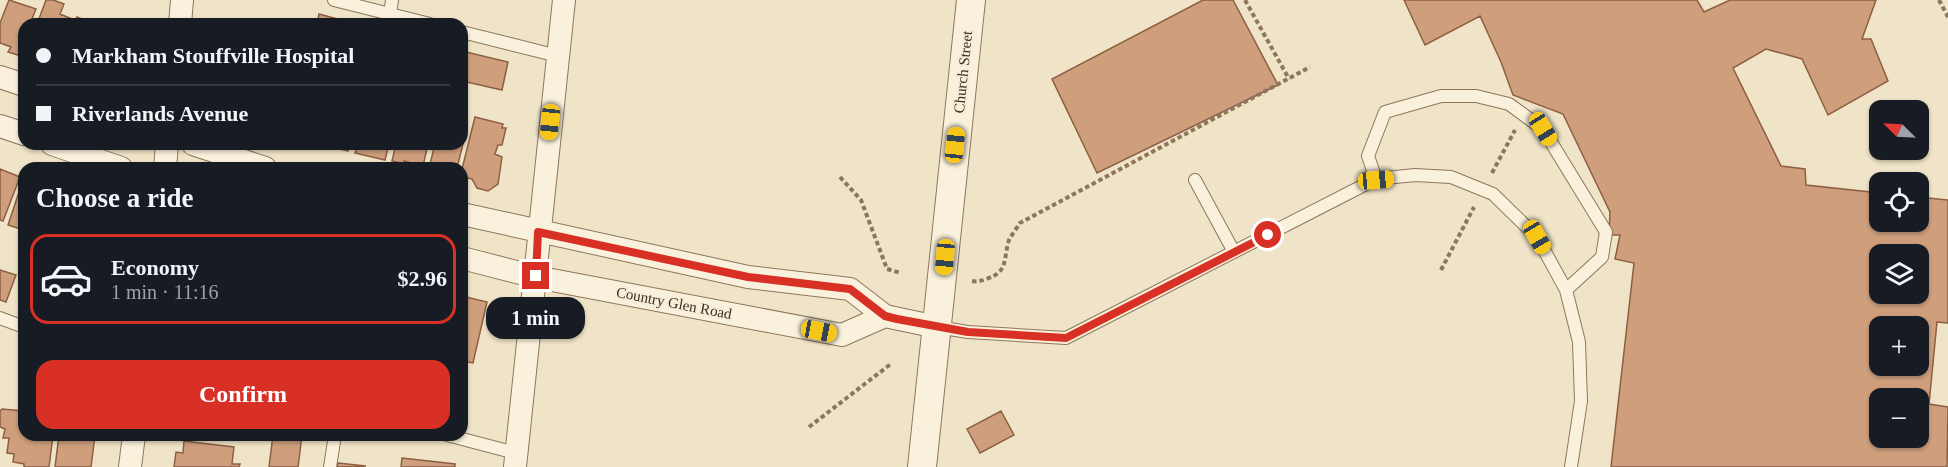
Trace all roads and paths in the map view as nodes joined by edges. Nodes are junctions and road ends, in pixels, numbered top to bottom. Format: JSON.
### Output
{"nodes":[{"id":1,"x":182,"y":0,"type":"edge"},
{"id":2,"x":334,"y":0,"type":"edge"},
{"id":3,"x":392,"y":0,"type":"edge"},
{"id":4,"x":564,"y":0,"type":"edge"},
{"id":5,"x":971,"y":0,"type":"edge"},
{"id":6,"x":1245,"y":0,"type":"edge"},
{"id":7,"x":1939,"y":0,"type":"edge"},
{"id":8,"x":390,"y":14,"type":"junction"},
{"id":9,"x":1948,"y":17,"type":"edge"},
{"id":10,"x":180,"y":18,"type":"edge"},
{"id":11,"x":406,"y":18,"type":"edge"},
{"id":12,"x":468,"y":34,"type":"edge"},
{"id":13,"x":558,"y":56,"type":"junction"},
{"id":14,"x":1310,"y":67,"type":"dead end"},
{"id":15,"x":0,"y":77,"type":"edge"},
{"id":16,"x":1289,"y":79,"type":"junction"},
{"id":17,"x":18,"y":83,"type":"edge"},
{"id":18,"x":0,"y":126,"type":"edge"},
{"id":19,"x":18,"y":132,"type":"edge"},
{"id":20,"x":69,"y":150,"type":"edge"},
{"id":21,"x":211,"y":150,"type":"edge"},
{"id":22,"x":104,"y":162,"type":"edge"},
{"id":23,"x":248,"y":162,"type":"edge"},
{"id":24,"x":840,"y":177,"type":"dead end"},
{"id":25,"x":1196,"y":180,"type":"dead end"},
{"id":26,"x":1376,"y":180,"type":"junction"},
{"id":27,"x":468,"y":215,"type":"edge"},
{"id":28,"x":538,"y":232,"type":"junction"},
{"id":29,"x":1234,"y":252,"type":"junction"},
{"id":30,"x":468,"y":259,"type":"edge"},
{"id":31,"x":902,"y":273,"type":"dead end"},
{"id":32,"x":536,"y":276,"type":"junction"},
{"id":33,"x":972,"y":281,"type":"dead end"},
{"id":34,"x":1566,"y":290,"type":"junction"},
{"id":35,"x":885,"y":316,"type":"junction"},
{"id":36,"x":0,"y":318,"type":"edge"},
{"id":37,"x":18,"y":325,"type":"edge"},
{"id":38,"x":937,"y":327,"type":"junction"},
{"id":39,"x":892,"y":363,"type":"dead end"},
{"id":40,"x":808,"y":427,"type":"dead end"},
{"id":41,"x":133,"y":441,"type":"edge"},
{"id":42,"x":334,"y":441,"type":"edge"},
{"id":43,"x":463,"y":441,"type":"edge"},
{"id":44,"x":515,"y":460,"type":"edge"},
{"id":45,"x":130,"y":467,"type":"edge"},
{"id":46,"x":330,"y":467,"type":"edge"},
{"id":47,"x":922,"y":467,"type":"edge"},
{"id":48,"x":1571,"y":467,"type":"edge"}],
"edges":[{"from":1,"to":10,"type":"street"},
{"from":2,"to":8,"type":"lane"},
{"from":3,"to":8,"type":"lane"},
{"from":4,"to":13,"type":"street"},
{"from":5,"to":38,"type":"street","name":"Church Street"},
{"from":6,"to":16,"type":"path"},
{"from":7,"to":9,"type":"path"},
{"from":8,"to":11,"type":"lane"},
{"from":12,"to":13,"type":"lane"},
{"from":13,"to":28,"type":"street"},
{"from":14,"to":16,"type":"path"},
{"from":15,"to":17,"type":"street"},
{"from":16,"to":33,"type":"path"},
{"from":18,"to":19,"type":"street"},
{"from":20,"to":22,"type":"street"},
{"from":21,"to":23,"type":"street"},
{"from":24,"to":31,"type":"path"},
{"from":25,"to":29,"type":"lane"},
{"from":26,"to":29,"type":"lane"},
{"from":26,"to":34,"type":"lane"},
{"from":26,"to":34,"type":"lane"},
{"from":27,"to":28,"type":"street"},
{"from":28,"to":32,"type":"street"},
{"from":28,"to":35,"type":"street"},
{"from":29,"to":38,"type":"lane"},
{"from":30,"to":32,"type":"street","name":"Country Glen Road"},
{"from":32,"to":35,"type":"street","name":"Country Glen Road"},
{"from":32,"to":44,"type":"street"},
{"from":34,"to":48,"type":"lane"},
{"from":35,"to":38,"type":"street"},
{"from":36,"to":37,"type":"lane"},
{"from":38,"to":47,"type":"street","name":"Church Street"},
{"from":39,"to":40,"type":"path"},
{"from":41,"to":45,"type":"street"},
{"from":42,"to":46,"type":"lane"},
{"from":43,"to":44,"type":"lane"}]}
